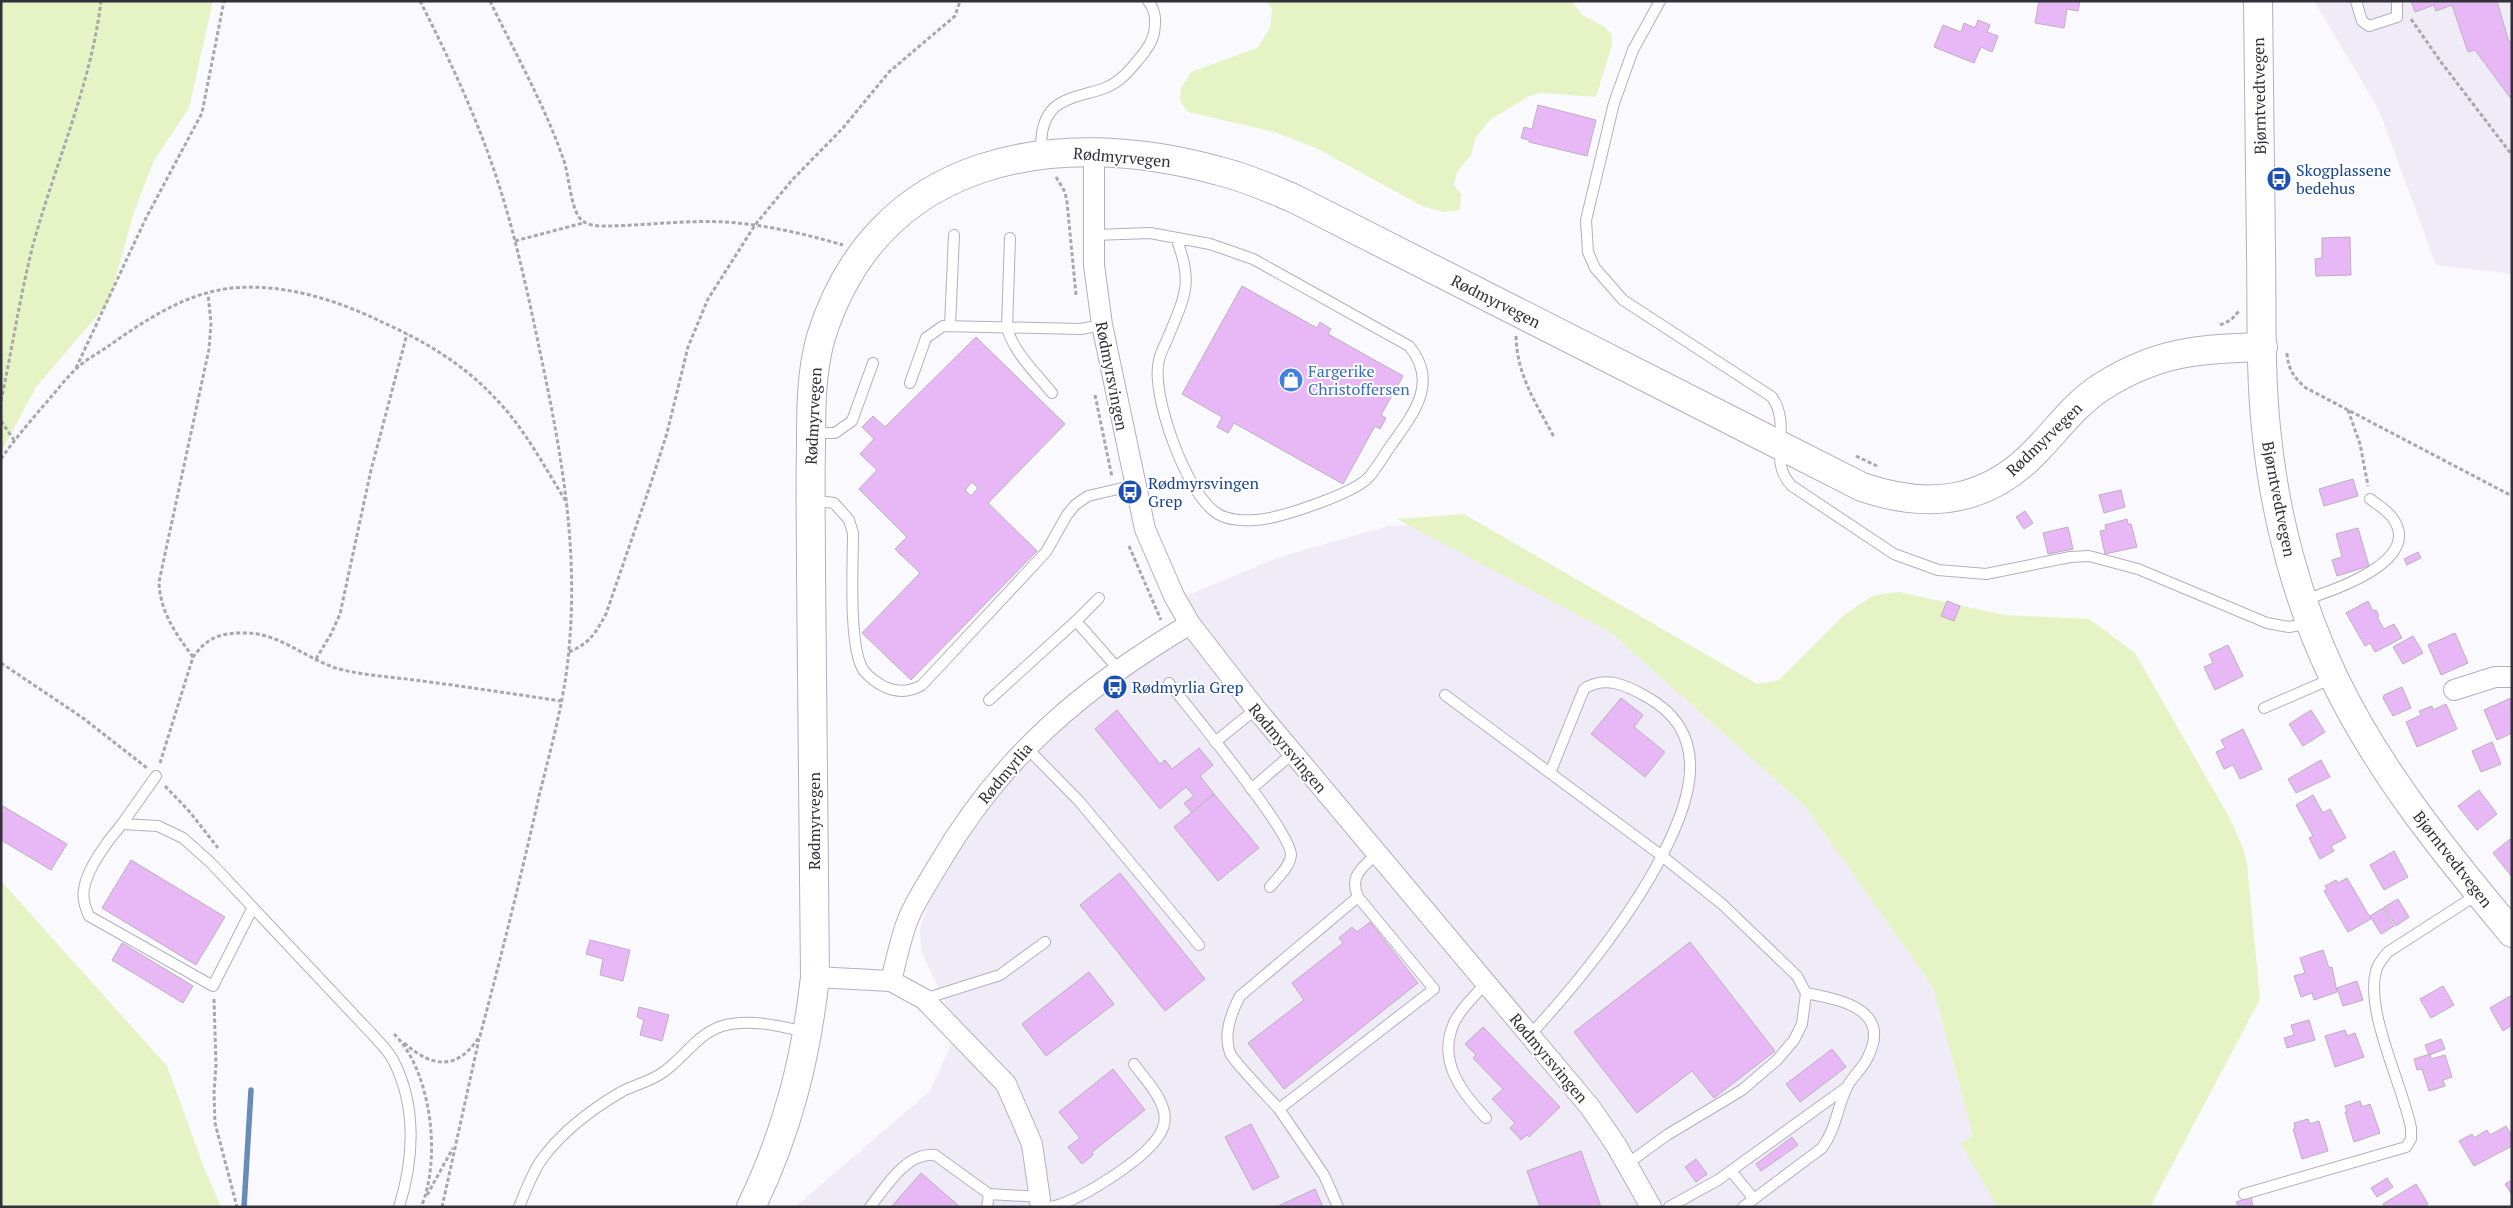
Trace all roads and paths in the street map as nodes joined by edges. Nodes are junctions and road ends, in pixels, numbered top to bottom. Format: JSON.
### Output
{"nodes":[{"id":1,"x":101,"y":1,"type":"edge"},
{"id":2,"x":224,"y":1,"type":"edge"},
{"id":3,"x":420,"y":1,"type":"edge"},
{"id":4,"x":490,"y":1,"type":"edge"},
{"id":5,"x":960,"y":1,"type":"edge"},
{"id":6,"x":1148,"y":1,"type":"edge"},
{"id":7,"x":1660,"y":1,"type":"edge"},
{"id":8,"x":2258,"y":1,"type":"edge"},
{"id":9,"x":2356,"y":1,"type":"edge"},
{"id":10,"x":2397,"y":6,"type":"edge"},
{"id":11,"x":1094,"y":152,"type":"junction"},
{"id":12,"x":1041,"y":154,"type":"junction"},
{"id":13,"x":2512,"y":155,"type":"edge"},
{"id":14,"x":584,"y":223,"type":"junction"},
{"id":15,"x":755,"y":225,"type":"junction"},
{"id":16,"x":1094,"y":235,"type":"junction"},
{"id":17,"x":954,"y":236,"type":"dead end"},
{"id":18,"x":1010,"y":238,"type":"dead end"},
{"id":19,"x":1176,"y":238,"type":"junction"},
{"id":20,"x":516,"y":241,"type":"junction"},
{"id":21,"x":842,"y":252,"type":"dead end"},
{"id":22,"x":208,"y":294,"type":"junction"},
{"id":23,"x":1520,"y":313,"type":"junction"},
{"id":24,"x":1102,"y":325,"type":"junction"},
{"id":25,"x":950,"y":326,"type":"junction"},
{"id":26,"x":1008,"y":328,"type":"junction"},
{"id":27,"x":407,"y":334,"type":"junction"},
{"id":28,"x":2274,"y":348,"type":"junction"},
{"id":29,"x":873,"y":363,"type":"dead end"},
{"id":30,"x":76,"y":369,"type":"junction"},
{"id":31,"x":910,"y":383,"type":"dead end"},
{"id":32,"x":1052,"y":393,"type":"dead end"},
{"id":33,"x":1,"y":401,"type":"edge"},
{"id":34,"x":2347,"y":410,"type":"junction"},
{"id":35,"x":1,"y":421,"type":"edge"},
{"id":36,"x":811,"y":433,"type":"junction"},
{"id":37,"x":1554,"y":437,"type":"dead end"},
{"id":38,"x":14,"y":440,"type":"junction"},
{"id":39,"x":1780,"y":447,"type":"junction"},
{"id":40,"x":1853,"y":455,"type":"dead end"},
{"id":41,"x":1,"y":459,"type":"edge"},
{"id":42,"x":1880,"y":467,"type":"dead end"},
{"id":43,"x":1135,"y":486,"type":"junction"},
{"id":44,"x":2512,"y":496,"type":"edge"},
{"id":45,"x":2370,"y":499,"type":"joint"},
{"id":46,"x":810,"y":500,"type":"junction"},
{"id":47,"x":569,"y":505,"type":"junction"},
{"id":48,"x":1099,"y":598,"type":"dead end"},
{"id":49,"x":2307,"y":612,"type":"junction"},
{"id":50,"x":1076,"y":621,"type":"junction"},
{"id":51,"x":1190,"y":624,"type":"junction"},
{"id":52,"x":569,"y":652,"type":"junction"},
{"id":53,"x":194,"y":657,"type":"junction"},
{"id":54,"x":316,"y":659,"type":"junction"},
{"id":55,"x":1,"y":663,"type":"edge"},
{"id":56,"x":1120,"y":671,"type":"junction"},
{"id":57,"x":2512,"y":677,"type":"edge"},
{"id":58,"x":2334,"y":678,"type":"junction"},
{"id":59,"x":1169,"y":683,"type":"dead end"},
{"id":60,"x":2454,"y":690,"type":"dead end"},
{"id":61,"x":1445,"y":695,"type":"dead end"},
{"id":62,"x":989,"y":700,"type":"dead end"},
{"id":63,"x":561,"y":701,"type":"junction"},
{"id":64,"x":2264,"y":708,"type":"dead end"},
{"id":65,"x":1256,"y":709,"type":"junction"},
{"id":66,"x":1215,"y":742,"type":"junction"},
{"id":67,"x":1026,"y":747,"type":"junction"},
{"id":68,"x":1292,"y":754,"type":"junction"},
{"id":69,"x":1550,"y":773,"type":"junction"},
{"id":70,"x":156,"y":776,"type":"junction"},
{"id":71,"x":1251,"y":789,"type":"junction"},
{"id":72,"x":122,"y":824,"type":"junction"},
{"id":73,"x":1376,"y":854,"type":"junction"},
{"id":74,"x":1662,"y":856,"type":"junction"},
{"id":75,"x":1270,"y":887,"type":"dead end"},
{"id":76,"x":2479,"y":893,"type":"junction"},
{"id":77,"x":1358,"y":897,"type":"junction"},
{"id":78,"x":252,"y":909,"type":"junction"},
{"id":79,"x":2512,"y":933,"type":"edge"},
{"id":80,"x":1045,"y":942,"type":"dead end"},
{"id":81,"x":1199,"y":945,"type":"dead end"},
{"id":82,"x":815,"y":978,"type":"junction"},
{"id":83,"x":891,"y":981,"type":"junction"},
{"id":84,"x":1485,"y":984,"type":"junction"},
{"id":85,"x":213,"y":986,"type":"junction"},
{"id":86,"x":1806,"y":993,"type":"junction"},
{"id":87,"x":924,"y":999,"type":"junction"},
{"id":88,"x":808,"y":1033,"type":"junction"},
{"id":89,"x":1530,"y":1035,"type":"junction"},
{"id":90,"x":480,"y":1036,"type":"junction"},
{"id":91,"x":404,"y":1043,"type":"dead end"},
{"id":92,"x":1134,"y":1064,"type":"dead end"},
{"id":93,"x":1847,"y":1087,"type":"junction"},
{"id":94,"x":1279,"y":1109,"type":"junction"},
{"id":95,"x":1486,"y":1118,"type":"dead end"},
{"id":96,"x":455,"y":1144,"type":"junction"},
{"id":97,"x":1627,"y":1164,"type":"junction"},
{"id":98,"x":1731,"y":1171,"type":"junction"},
{"id":99,"x":989,"y":1194,"type":"junction"},
{"id":100,"x":2244,"y":1194,"type":"dead end"},
{"id":101,"x":1754,"y":1198,"type":"junction"},
{"id":102,"x":424,"y":1200,"type":"dead end"},
{"id":103,"x":1045,"y":1204,"type":"edge"},
{"id":104,"x":238,"y":1207,"type":"edge"},
{"id":105,"x":399,"y":1207,"type":"edge"},
{"id":106,"x":442,"y":1207,"type":"edge"},
{"id":107,"x":519,"y":1207,"type":"edge"},
{"id":108,"x":751,"y":1207,"type":"edge"},
{"id":109,"x":870,"y":1207,"type":"edge"},
{"id":110,"x":987,"y":1207,"type":"edge"},
{"id":111,"x":1338,"y":1207,"type":"edge"},
{"id":112,"x":1651,"y":1207,"type":"edge"},
{"id":113,"x":1670,"y":1207,"type":"edge"},
{"id":114,"x":1743,"y":1207,"type":"edge"}],
"edges":[{"from":1,"to":33,"type":"path"},
{"from":2,"to":30,"type":"path"},
{"from":3,"to":20,"type":"path"},
{"from":4,"to":14,"type":"path"},
{"from":5,"to":15,"type":"path"},
{"from":6,"to":12,"type":"lane"},
{"from":7,"to":39,"type":"lane"},
{"from":8,"to":28,"type":"street","name":"Bjørntvedtvegen"},
{"from":9,"to":10,"type":"lane"},
{"from":10,"to":13,"type":"path"},
{"from":11,"to":12,"type":"street","name":"Rødmyrvegen"},
{"from":11,"to":16,"type":"street","name":"Rødmyrsvingen"},
{"from":11,"to":23,"type":"street","name":"Rødmyrvegen"},
{"from":12,"to":36,"type":"street","name":"Rødmyrvegen"},
{"from":14,"to":15,"type":"path"},
{"from":14,"to":20,"type":"path"},
{"from":15,"to":21,"type":"path"},
{"from":15,"to":52,"type":"path"},
{"from":16,"to":19,"type":"lane"},
{"from":16,"to":24,"type":"street","name":"Rødmyrsvingen"},
{"from":17,"to":25,"type":"lane"},
{"from":18,"to":26,"type":"lane"},
{"from":19,"to":19,"type":"lane"},
{"from":20,"to":47,"type":"path"},
{"from":22,"to":27,"type":"path"},
{"from":22,"to":30,"type":"path"},
{"from":22,"to":53,"type":"path"},
{"from":23,"to":37,"type":"path"},
{"from":23,"to":39,"type":"street","name":"Rødmyrvegen"},
{"from":24,"to":26,"type":"lane"},
{"from":24,"to":43,"type":"street","name":"Rødmyrsvingen"},
{"from":25,"to":26,"type":"lane"},
{"from":25,"to":31,"type":"lane"},
{"from":26,"to":32,"type":"lane"},
{"from":27,"to":47,"type":"path"},
{"from":27,"to":54,"type":"path"},
{"from":28,"to":34,"type":"path"},
{"from":28,"to":39,"type":"street","name":"Rødmyrvegen"},
{"from":28,"to":49,"type":"street","name":"Bjørntvedtvegen"},
{"from":29,"to":36,"type":"lane"},
{"from":30,"to":38,"type":"path"},
{"from":34,"to":44,"type":"path"},
{"from":34,"to":45,"type":"path"},
{"from":35,"to":38,"type":"path"},
{"from":36,"to":46,"type":"street","name":"Rødmyrvegen"},
{"from":38,"to":41,"type":"path"},
{"from":39,"to":49,"type":"lane"},
{"from":40,"to":42,"type":"path"},
{"from":43,"to":46,"type":"lane"},
{"from":43,"to":51,"type":"street","name":"Rødmyrsvingen"},
{"from":45,"to":49,"type":"lane"},
{"from":46,"to":82,"type":"street","name":"Rødmyrvegen"},
{"from":47,"to":52,"type":"path"},
{"from":48,"to":50,"type":"lane"},
{"from":49,"to":58,"type":"street","name":"Bjørntvedtvegen"},
{"from":50,"to":56,"type":"lane"},
{"from":50,"to":62,"type":"lane"},
{"from":51,"to":56,"type":"street","name":"Rødmyrlia"},
{"from":51,"to":65,"type":"street","name":"Rødmyrsvingen"},
{"from":52,"to":63,"type":"path"},
{"from":53,"to":54,"type":"path"},
{"from":53,"to":70,"type":"path"},
{"from":54,"to":63,"type":"path"},
{"from":55,"to":70,"type":"path"},
{"from":56,"to":67,"type":"street","name":"Rødmyrlia"},
{"from":57,"to":60,"type":"street"},
{"from":58,"to":64,"type":"lane"},
{"from":58,"to":76,"type":"street","name":"Bjørntvedtvegen"},
{"from":59,"to":66,"type":"lane"},
{"from":61,"to":69,"type":"lane"},
{"from":63,"to":90,"type":"path"},
{"from":65,"to":66,"type":"lane"},
{"from":65,"to":68,"type":"street","name":"Rødmyrsvingen"},
{"from":66,"to":71,"type":"lane"},
{"from":67,"to":81,"type":"lane"},
{"from":67,"to":83,"type":"street","name":"Rødmyrlia"},
{"from":68,"to":71,"type":"lane"},
{"from":68,"to":73,"type":"street","name":"Rødmyrsvingen"},
{"from":69,"to":74,"type":"lane"},
{"from":69,"to":74,"type":"lane"},
{"from":70,"to":72,"type":"lane"},
{"from":71,"to":75,"type":"lane"},
{"from":72,"to":78,"type":"lane"},
{"from":72,"to":85,"type":"lane"},
{"from":73,"to":77,"type":"lane"},
{"from":73,"to":84,"type":"street","name":"Rødmyrsvingen"},
{"from":74,"to":86,"type":"lane"},
{"from":74,"to":89,"type":"lane"},
{"from":76,"to":79,"type":"street","name":"Bjørntvedtvegen"},
{"from":76,"to":100,"type":"lane"},
{"from":77,"to":94,"type":"lane"},
{"from":77,"to":94,"type":"lane"},
{"from":78,"to":85,"type":"lane"},
{"from":78,"to":105,"type":"lane"},
{"from":80,"to":87,"type":"lane"},
{"from":82,"to":83,"type":"street"},
{"from":82,"to":88,"type":"street","name":"Rødmyrvegen"},
{"from":83,"to":87,"type":"street"},
{"from":84,"to":89,"type":"street","name":"Rødmyrsvingen"},
{"from":84,"to":95,"type":"lane"},
{"from":85,"to":104,"type":"path"},
{"from":86,"to":93,"type":"lane"},
{"from":86,"to":97,"type":"lane"},
{"from":87,"to":103,"type":"street"},
{"from":88,"to":107,"type":"lane"},
{"from":88,"to":108,"type":"street","name":"Rødmyrvegen"},
{"from":89,"to":97,"type":"street","name":"Rødmyrsvingen"},
{"from":90,"to":91,"type":"path"},
{"from":90,"to":96,"type":"path"},
{"from":92,"to":103,"type":"lane"},
{"from":93,"to":98,"type":"lane"},
{"from":93,"to":101,"type":"lane"},
{"from":94,"to":111,"type":"lane"},
{"from":96,"to":102,"type":"path"},
{"from":96,"to":106,"type":"path"},
{"from":97,"to":112,"type":"street","name":"Rødmyrsvingen"},
{"from":98,"to":101,"type":"lane"},
{"from":98,"to":113,"type":"lane"},
{"from":99,"to":103,"type":"lane"},
{"from":99,"to":109,"type":"lane"},
{"from":99,"to":110,"type":"lane"},
{"from":101,"to":114,"type":"lane"}]}
